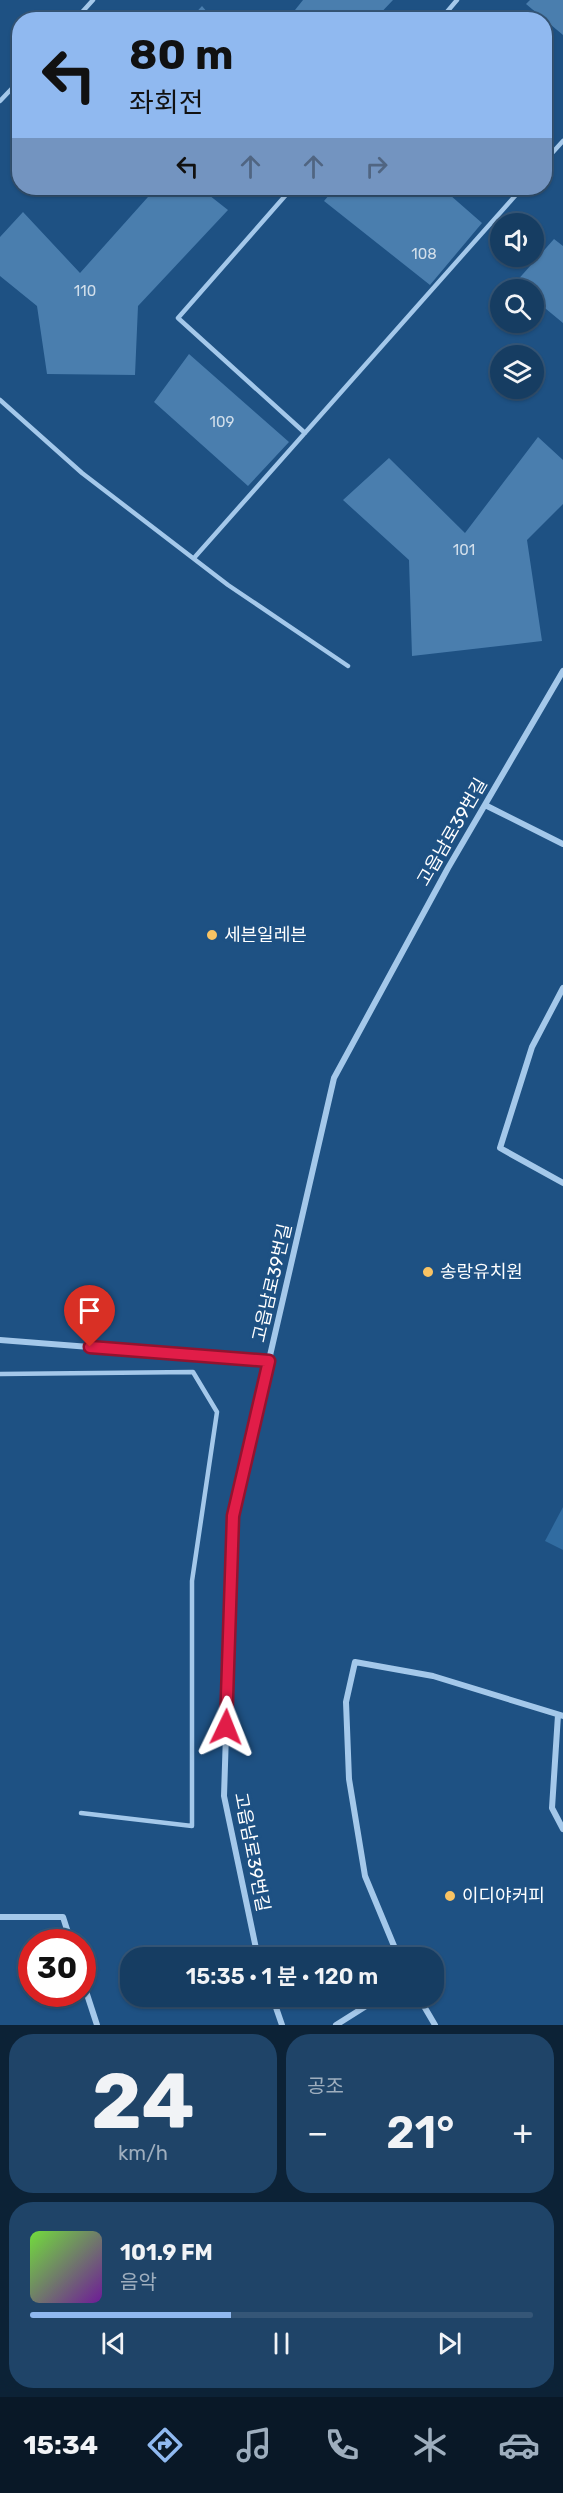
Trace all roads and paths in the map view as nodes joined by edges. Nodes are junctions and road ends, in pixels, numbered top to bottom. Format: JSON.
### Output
{"nodes":[{"id":1,"x":93,"y":0,"type":"edge"},
{"id":2,"x":457,"y":0,"type":"edge"},
{"id":3,"x":82,"y":12,"type":"edge"},
{"id":4,"x":447,"y":12,"type":"edge"},
{"id":5,"x":12,"y":89,"type":"edge"},
{"id":6,"x":0,"y":102,"type":"edge"},
{"id":7,"x":563,"y":141,"type":"edge"},
{"id":8,"x":552,"y":153,"type":"edge"},
{"id":9,"x":286,"y":195,"type":"edge"},
{"id":10,"x":516,"y":195,"type":"edge"},
{"id":11,"x":0,"y":400,"type":"edge"},
{"id":12,"x":305,"y":433,"type":"junction"},
{"id":13,"x":194,"y":558,"type":"junction"},
{"id":14,"x":348,"y":666,"type":"dead end"},
{"id":15,"x":563,"y":670,"type":"edge"},
{"id":16,"x":485,"y":805,"type":"junction"},
{"id":17,"x":563,"y":844,"type":"edge"},
{"id":18,"x":563,"y":988,"type":"edge"},
{"id":19,"x":563,"y":1183,"type":"edge"},
{"id":20,"x":0,"y":1340,"type":"edge"},
{"id":21,"x":269,"y":1361,"type":"junction"},
{"id":22,"x":0,"y":1374,"type":"edge"},
{"id":23,"x":560,"y":1716,"type":"edge"},
{"id":24,"x":81,"y":1814,"type":"dead end"},
{"id":25,"x":563,"y":1829,"type":"edge"},
{"id":26,"x":0,"y":1917,"type":"edge"},
{"id":27,"x":67,"y":1929,"type":"edge"},
{"id":28,"x":256,"y":1947,"type":"edge"},
{"id":29,"x":394,"y":1947,"type":"edge"},
{"id":30,"x":91,"y":2007,"type":"edge"},
{"id":31,"x":276,"y":2007,"type":"edge"},
{"id":32,"x":365,"y":2007,"type":"edge"},
{"id":33,"x":424,"y":2007,"type":"edge"},
{"id":34,"x":97,"y":2025,"type":"edge"},
{"id":35,"x":282,"y":2025,"type":"edge"},
{"id":36,"x":336,"y":2025,"type":"edge"},
{"id":37,"x":435,"y":2025,"type":"edge"}],
"edges":[{"from":1,"to":3,"type":"lane"},
{"from":2,"to":4,"type":"lane"},
{"from":5,"to":6,"type":"lane"},
{"from":7,"to":8,"type":"lane"},
{"from":9,"to":12,"type":"lane"},
{"from":10,"to":12,"type":"lane"},
{"from":11,"to":13,"type":"lane"},
{"from":12,"to":13,"type":"lane"},
{"from":13,"to":14,"type":"lane"},
{"from":15,"to":16,"type":"street","name":"고읍남로39번길"},
{"from":16,"to":17,"type":"street"},
{"from":16,"to":21,"type":"street","name":"고읍남로39번길"},
{"from":18,"to":19,"type":"street"},
{"from":20,"to":21,"type":"street"},
{"from":21,"to":28,"type":"street","name":"고읍남로39번길"},
{"from":22,"to":24,"type":"lane"},
{"from":23,"to":25,"type":"street"},
{"from":23,"to":29,"type":"street"},
{"from":26,"to":27,"type":"street"},
{"from":30,"to":34,"type":"street"},
{"from":31,"to":35,"type":"street"},
{"from":32,"to":36,"type":"street"},
{"from":33,"to":37,"type":"street"}]}
